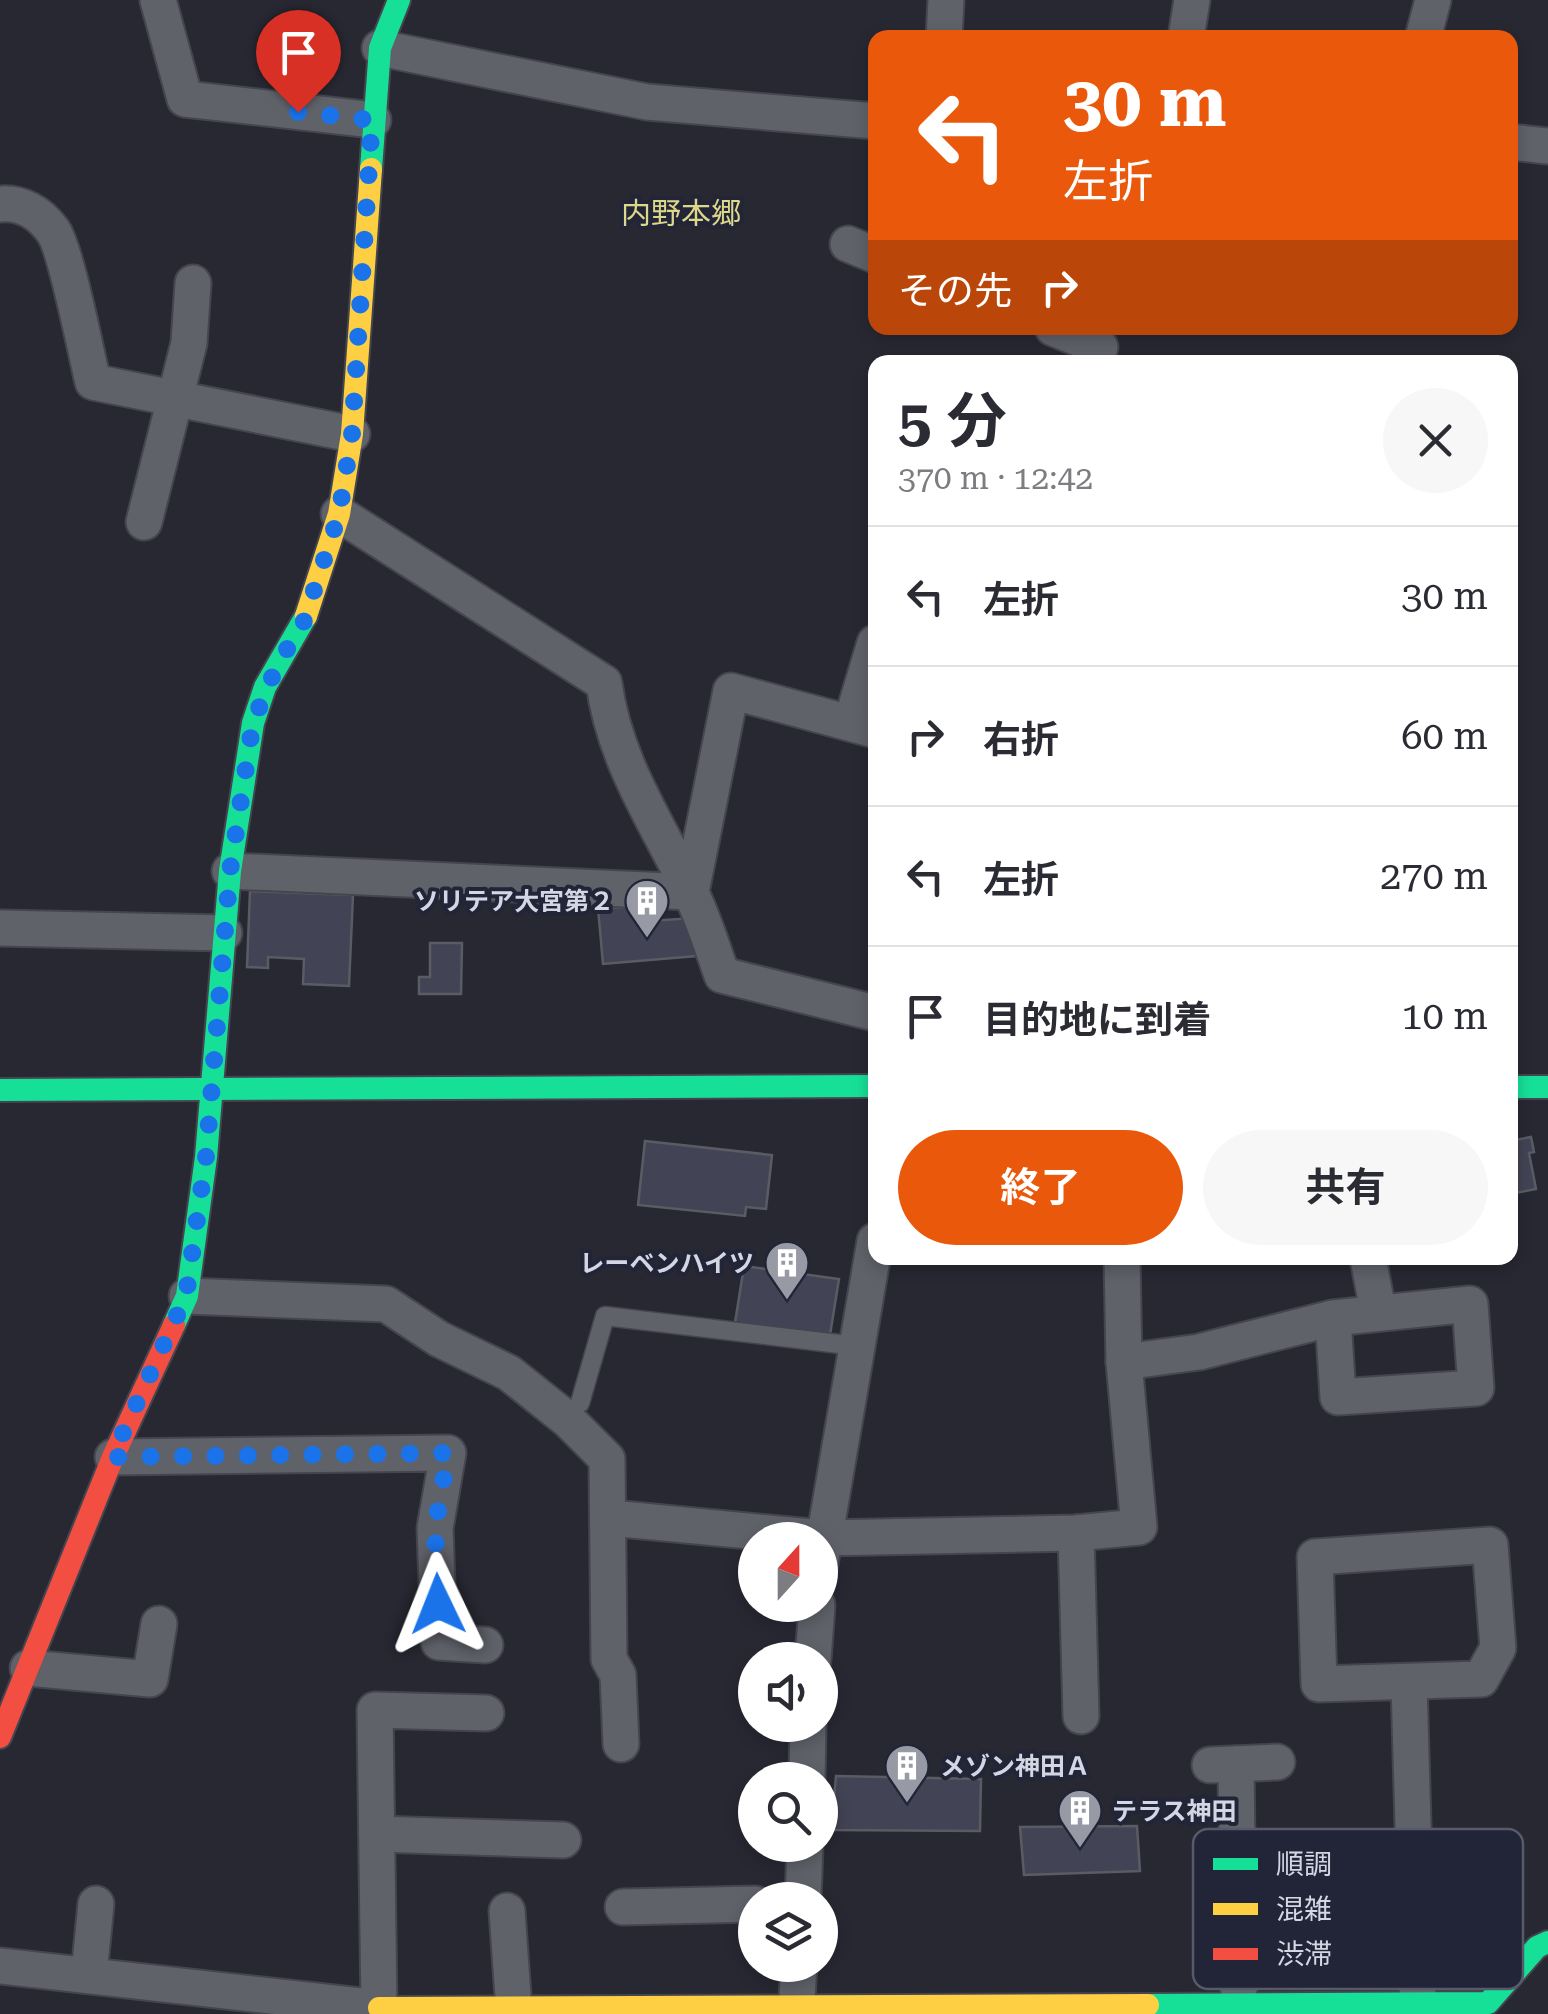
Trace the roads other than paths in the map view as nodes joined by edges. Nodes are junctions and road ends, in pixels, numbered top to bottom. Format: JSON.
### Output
{"nodes":[{"id":1,"x":158,"y":0,"type":"edge"},
{"id":2,"x":399,"y":0,"type":"edge"},
{"id":3,"x":946,"y":0,"type":"edge"},
{"id":4,"x":1192,"y":0,"type":"edge"},
{"id":5,"x":1434,"y":0,"type":"edge"},
{"id":6,"x":944,"y":30,"type":"edge"},
{"id":7,"x":1187,"y":30,"type":"edge"},
{"id":8,"x":1425,"y":30,"type":"edge"},
{"id":9,"x":380,"y":48,"type":"junction"},
{"id":10,"x":372,"y":120,"type":"junction"},
{"id":11,"x":868,"y":120,"type":"edge"},
{"id":12,"x":1518,"y":143,"type":"edge"},
{"id":13,"x":1548,"y":146,"type":"edge"},
{"id":14,"x":0,"y":204,"type":"edge"},
{"id":15,"x":193,"y":283,"type":"dead end"},
{"id":16,"x":1071,"y":335,"type":"edge"},
{"id":17,"x":1100,"y":346,"type":"edge"},
{"id":18,"x":176,"y":398,"type":"junction"},
{"id":19,"x":352,"y":434,"type":"junction"},
{"id":20,"x":339,"y":514,"type":"junction"},
{"id":21,"x":144,"y":522,"type":"dead end"},
{"id":22,"x":868,"y":691,"type":"edge"},
{"id":23,"x":863,"y":726,"type":"edge"},
{"id":24,"x":230,"y":871,"type":"junction"},
{"id":25,"x":691,"y":892,"type":"junction"},
{"id":26,"x":0,"y":928,"type":"edge"},
{"id":27,"x":224,"y":933,"type":"junction"},
{"id":28,"x":868,"y":1011,"type":"edge"},
{"id":29,"x":868,"y":1086,"type":"edge"},
{"id":30,"x":1518,"y":1087,"type":"edge"},
{"id":31,"x":1548,"y":1087,"type":"edge"},
{"id":32,"x":0,"y":1090,"type":"edge"},
{"id":33,"x":213,"y":1090,"type":"junction"},
{"id":34,"x":871,"y":1265,"type":"edge"},
{"id":35,"x":1122,"y":1265,"type":"edge"},
{"id":36,"x":1369,"y":1265,"type":"edge"},
{"id":37,"x":186,"y":1296,"type":"junction"},
{"id":38,"x":1378,"y":1311,"type":"junction"},
{"id":39,"x":1333,"y":1318,"type":"junction"},
{"id":40,"x":856,"y":1346,"type":"junction"},
{"id":41,"x":1124,"y":1362,"type":"junction"},
{"id":42,"x":580,"y":1403,"type":"dead end"},
{"id":43,"x":112,"y":1457,"type":"junction"},
{"id":44,"x":611,"y":1518,"type":"junction"},
{"id":45,"x":826,"y":1522,"type":"edge"},
{"id":46,"x":1076,"y":1533,"type":"junction"},
{"id":47,"x":738,"y":1538,"type":"edge"},
{"id":48,"x":838,"y":1550,"type":"edge"},
{"id":49,"x":160,"y":1624,"type":"dead end"},
{"id":50,"x":486,"y":1645,"type":"dead end"},
{"id":51,"x":28,"y":1668,"type":"junction"},
{"id":52,"x":1408,"y":1683,"type":"junction"},
{"id":53,"x":486,"y":1714,"type":"dead end"},
{"id":54,"x":1081,"y":1716,"type":"dead end"},
{"id":55,"x":0,"y":1737,"type":"edge"},
{"id":56,"x":621,"y":1744,"type":"dead end"},
{"id":57,"x":1277,"y":1762,"type":"dead end"},
{"id":58,"x":1227,"y":1829,"type":"edge"},
{"id":59,"x":1413,"y":1829,"type":"edge"},
{"id":60,"x":376,"y":1834,"type":"junction"},
{"id":61,"x":563,"y":1840,"type":"dead end"},
{"id":62,"x":96,"y":1904,"type":"dead end"},
{"id":63,"x":738,"y":1904,"type":"edge"},
{"id":64,"x":623,"y":1906,"type":"dead end"},
{"id":65,"x":507,"y":1911,"type":"dead end"},
{"id":66,"x":1548,"y":1942,"type":"edge"},
{"id":67,"x":1523,"y":1965,"type":"edge"},
{"id":68,"x":0,"y":1966,"type":"edge"},
{"id":69,"x":89,"y":1974,"type":"junction"},
{"id":70,"x":798,"y":1982,"type":"edge"},
{"id":71,"x":1238,"y":1989,"type":"edge"},
{"id":72,"x":1418,"y":1989,"type":"edge"},
{"id":73,"x":1504,"y":1989,"type":"edge"},
{"id":74,"x":1418,"y":2003,"type":"junction"},
{"id":75,"x":261,"y":2004,"type":"edge"},
{"id":76,"x":379,"y":2008,"type":"junction"},
{"id":77,"x":1239,"y":2008,"type":"junction"},
{"id":78,"x":1488,"y":2009,"type":"edge"},
{"id":79,"x":514,"y":2011,"type":"junction"},
{"id":80,"x":796,"y":2011,"type":"edge"}],
"edges":[{"from":1,"to":10,"type":"street"},
{"from":2,"to":9,"type":"street"},
{"from":3,"to":6,"type":"street"},
{"from":4,"to":7,"type":"street"},
{"from":5,"to":8,"type":"street"},
{"from":9,"to":10,"type":"street"},
{"from":9,"to":11,"type":"street"},
{"from":10,"to":19,"type":"street"},
{"from":12,"to":13,"type":"street"},
{"from":14,"to":18,"type":"street"},
{"from":15,"to":18,"type":"street"},
{"from":16,"to":17,"type":"street"},
{"from":18,"to":19,"type":"street"},
{"from":18,"to":21,"type":"street"},
{"from":19,"to":20,"type":"street"},
{"from":20,"to":24,"type":"street"},
{"from":20,"to":25,"type":"street"},
{"from":22,"to":23,"type":"street"},
{"from":23,"to":25,"type":"street"},
{"from":24,"to":25,"type":"street"},
{"from":24,"to":27,"type":"street"},
{"from":25,"to":28,"type":"street"},
{"from":26,"to":27,"type":"street"},
{"from":27,"to":33,"type":"street"},
{"from":29,"to":33,"type":"street"},
{"from":30,"to":31,"type":"street"},
{"from":32,"to":33,"type":"street"},
{"from":33,"to":37,"type":"street"},
{"from":34,"to":40,"type":"street"},
{"from":35,"to":41,"type":"street"},
{"from":36,"to":38,"type":"street"},
{"from":37,"to":43,"type":"street"},
{"from":37,"to":44,"type":"street"},
{"from":38,"to":39,"type":"street"},
{"from":38,"to":39,"type":"street"},
{"from":39,"to":41,"type":"street"},
{"from":40,"to":42,"type":"lane"},
{"from":40,"to":45,"type":"street"},
{"from":41,"to":46,"type":"street"},
{"from":43,"to":50,"type":"street"},
{"from":43,"to":51,"type":"street"},
{"from":44,"to":47,"type":"street"},
{"from":44,"to":56,"type":"street"},
{"from":46,"to":48,"type":"street"},
{"from":46,"to":54,"type":"street"},
{"from":49,"to":51,"type":"street"},
{"from":51,"to":55,"type":"street"},
{"from":52,"to":52,"type":"street"},
{"from":52,"to":59,"type":"street"},
{"from":53,"to":60,"type":"street"},
{"from":57,"to":58,"type":"street"},
{"from":60,"to":61,"type":"street"},
{"from":60,"to":76,"type":"street"},
{"from":62,"to":69,"type":"street"},
{"from":63,"to":64,"type":"street"},
{"from":65,"to":79,"type":"street"},
{"from":66,"to":67,"type":"street"},
{"from":68,"to":69,"type":"street"},
{"from":69,"to":75,"type":"street"},
{"from":70,"to":80,"type":"street"},
{"from":71,"to":77,"type":"street"},
{"from":72,"to":74,"type":"street"},
{"from":73,"to":78,"type":"street"},
{"from":74,"to":77,"type":"street"},
{"from":74,"to":78,"type":"street"},
{"from":75,"to":76,"type":"street"},
{"from":76,"to":79,"type":"street"},
{"from":77,"to":80,"type":"street"},
{"from":79,"to":80,"type":"street"}]}
